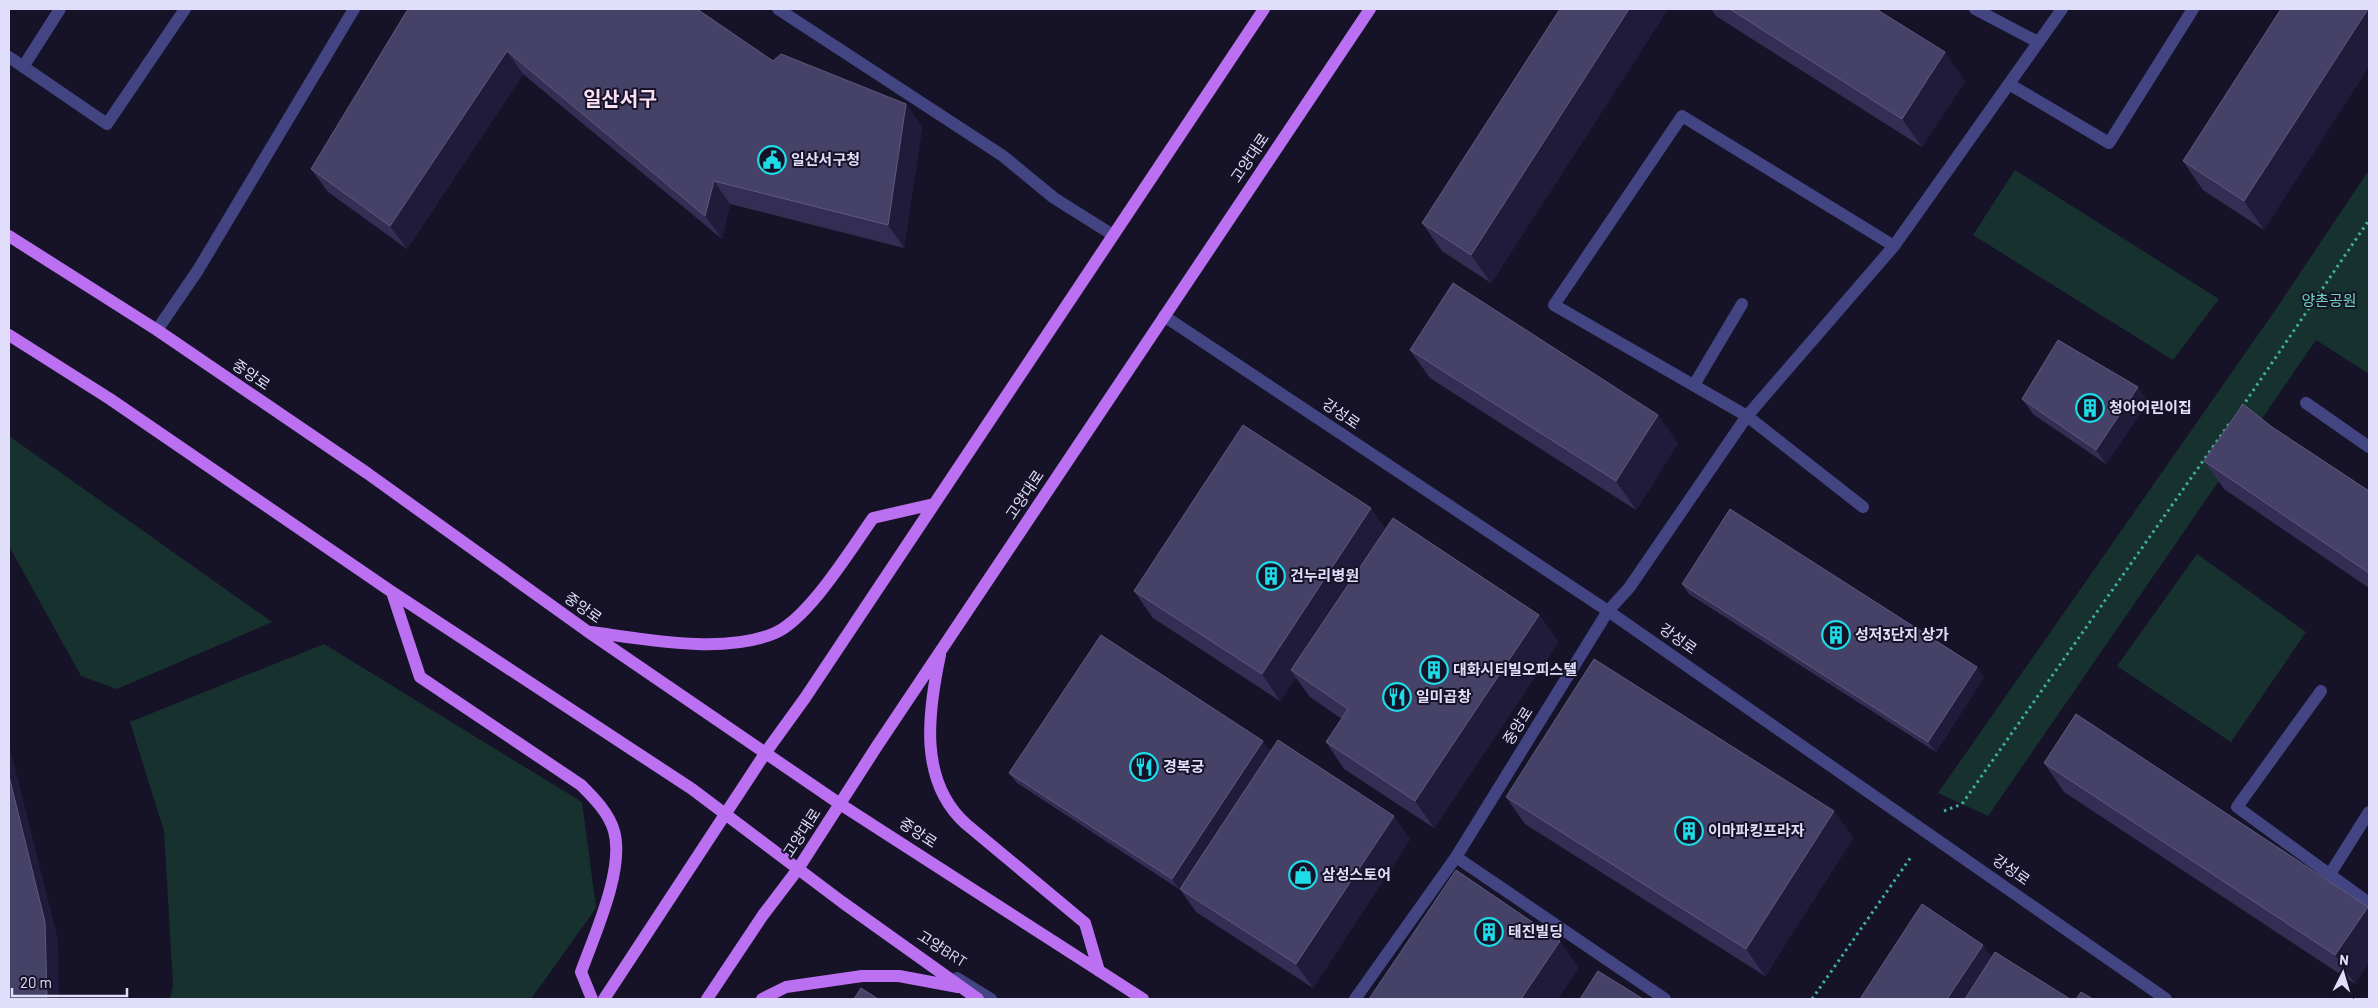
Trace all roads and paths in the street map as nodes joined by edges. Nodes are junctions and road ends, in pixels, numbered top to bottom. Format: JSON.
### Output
{"nodes":[{"id":1,"x":60,"y":9,"type":"edge"},
{"id":2,"x":184,"y":9,"type":"edge"},
{"id":3,"x":354,"y":9,"type":"edge"},
{"id":4,"x":778,"y":9,"type":"edge"},
{"id":5,"x":1264,"y":9,"type":"edge"},
{"id":6,"x":1370,"y":9,"type":"edge"},
{"id":7,"x":1975,"y":9,"type":"edge"},
{"id":8,"x":2062,"y":9,"type":"edge"},
{"id":9,"x":2193,"y":9,"type":"edge"},
{"id":10,"x":2038,"y":42,"type":"junction"},
{"id":11,"x":9,"y":58,"type":"edge"},
{"id":12,"x":24,"y":67,"type":"junction"},
{"id":13,"x":2009,"y":84,"type":"junction"},
{"id":14,"x":2369,"y":220,"type":"edge"},
{"id":15,"x":1113,"y":235,"type":"junction"},
{"id":16,"x":9,"y":236,"type":"edge"},
{"id":17,"x":1894,"y":246,"type":"junction"},
{"id":18,"x":1742,"y":304,"type":"dead end"},
{"id":19,"x":1164,"y":316,"type":"junction"},
{"id":20,"x":156,"y":330,"type":"junction"},
{"id":21,"x":9,"y":336,"type":"edge"},
{"id":22,"x":1694,"y":385,"type":"junction"},
{"id":23,"x":2306,"y":403,"type":"dead end"},
{"id":24,"x":2240,"y":408,"type":"edge"},
{"id":25,"x":1747,"y":416,"type":"junction"},
{"id":26,"x":2235,"y":416,"type":"edge"},
{"id":27,"x":2369,"y":448,"type":"edge"},
{"id":28,"x":934,"y":504,"type":"junction"},
{"id":29,"x":1863,"y":507,"type":"dead end"},
{"id":30,"x":392,"y":592,"type":"junction"},
{"id":31,"x":1608,"y":611,"type":"junction"},
{"id":32,"x":587,"y":631,"type":"junction"},
{"id":33,"x":942,"y":649,"type":"junction"},
{"id":34,"x":2321,"y":691,"type":"dead end"},
{"id":35,"x":766,"y":752,"type":"junction"},
{"id":36,"x":840,"y":804,"type":"junction"},
{"id":37,"x":1944,"y":811,"type":"dead end"},
{"id":38,"x":2369,"y":812,"type":"edge"},
{"id":39,"x":725,"y":814,"type":"junction"},
{"id":40,"x":1456,"y":857,"type":"junction"},
{"id":41,"x":1911,"y":857,"type":"dead end"},
{"id":42,"x":798,"y":869,"type":"junction"},
{"id":43,"x":2330,"y":874,"type":"junction"},
{"id":44,"x":2369,"y":903,"type":"edge"},
{"id":45,"x":875,"y":926,"type":"junction"},
{"id":46,"x":1099,"y":971,"type":"junction"},
{"id":47,"x":963,"y":988,"type":"junction"},
{"id":48,"x":592,"y":999,"type":"edge"},
{"id":49,"x":604,"y":999,"type":"edge"},
{"id":50,"x":707,"y":999,"type":"edge"},
{"id":51,"x":762,"y":999,"type":"edge"},
{"id":52,"x":978,"y":999,"type":"edge"},
{"id":53,"x":991,"y":999,"type":"edge"},
{"id":54,"x":1134,"y":999,"type":"edge"},
{"id":55,"x":1143,"y":999,"type":"edge"},
{"id":56,"x":1355,"y":999,"type":"edge"},
{"id":57,"x":1665,"y":999,"type":"edge"},
{"id":58,"x":1812,"y":999,"type":"edge"},
{"id":59,"x":2166,"y":999,"type":"edge"}],
"edges":[{"from":1,"to":12,"type":"street"},
{"from":2,"to":12,"type":"street"},
{"from":3,"to":20,"type":"street"},
{"from":4,"to":15,"type":"street"},
{"from":5,"to":15,"type":"main road"},
{"from":6,"to":19,"type":"main road","name":"고양대로"},
{"from":7,"to":10,"type":"street"},
{"from":8,"to":10,"type":"street","name":"중앙로"},
{"from":9,"to":13,"type":"street"},
{"from":10,"to":13,"type":"street","name":"중앙로"},
{"from":11,"to":12,"type":"street"},
{"from":13,"to":17,"type":"street","name":"중앙로"},
{"from":14,"to":24,"type":"path"},
{"from":15,"to":28,"type":"main road"},
{"from":16,"to":20,"type":"main road","name":"중앙로"},
{"from":17,"to":22,"type":"street"},
{"from":17,"to":25,"type":"street","name":"중앙로"},
{"from":18,"to":22,"type":"street"},
{"from":19,"to":31,"type":"street","name":"강성로"},
{"from":19,"to":33,"type":"main road","name":"고양대로"},
{"from":20,"to":32,"type":"main road","name":"중앙로"},
{"from":21,"to":30,"type":"main road"},
{"from":22,"to":25,"type":"street"},
{"from":23,"to":27,"type":"street"},
{"from":25,"to":29,"type":"street"},
{"from":25,"to":31,"type":"street","name":"중앙로"},
{"from":26,"to":37,"type":"path"},
{"from":28,"to":32,"type":"main road"},
{"from":28,"to":35,"type":"main road"},
{"from":30,"to":39,"type":"main road"},
{"from":30,"to":48,"type":"main road"},
{"from":31,"to":40,"type":"street","name":"중앙로"},
{"from":31,"to":59,"type":"street","name":"강성로"},
{"from":32,"to":35,"type":"main road","name":"중앙로"},
{"from":33,"to":36,"type":"main road","name":"고양대로"},
{"from":33,"to":46,"type":"main road"},
{"from":34,"to":43,"type":"street"},
{"from":35,"to":36,"type":"main road","name":"중앙로"},
{"from":35,"to":39,"type":"main road"},
{"from":36,"to":42,"type":"main road","name":"고양대로"},
{"from":36,"to":46,"type":"main road","name":"중앙로"},
{"from":38,"to":43,"type":"street"},
{"from":39,"to":42,"type":"main road"},
{"from":39,"to":49,"type":"main road"},
{"from":40,"to":56,"type":"street","name":"중앙로"},
{"from":40,"to":57,"type":"street"},
{"from":41,"to":58,"type":"path"},
{"from":42,"to":45,"type":"main road"},
{"from":42,"to":50,"type":"main road","name":"고양대로"},
{"from":43,"to":44,"type":"street"},
{"from":45,"to":47,"type":"main road"},
{"from":45,"to":53,"type":"street","name":"고양BRT"},
{"from":46,"to":54,"type":"street"},
{"from":46,"to":55,"type":"main road","name":"중앙로"},
{"from":47,"to":51,"type":"main road"},
{"from":47,"to":52,"type":"main road"}]}
